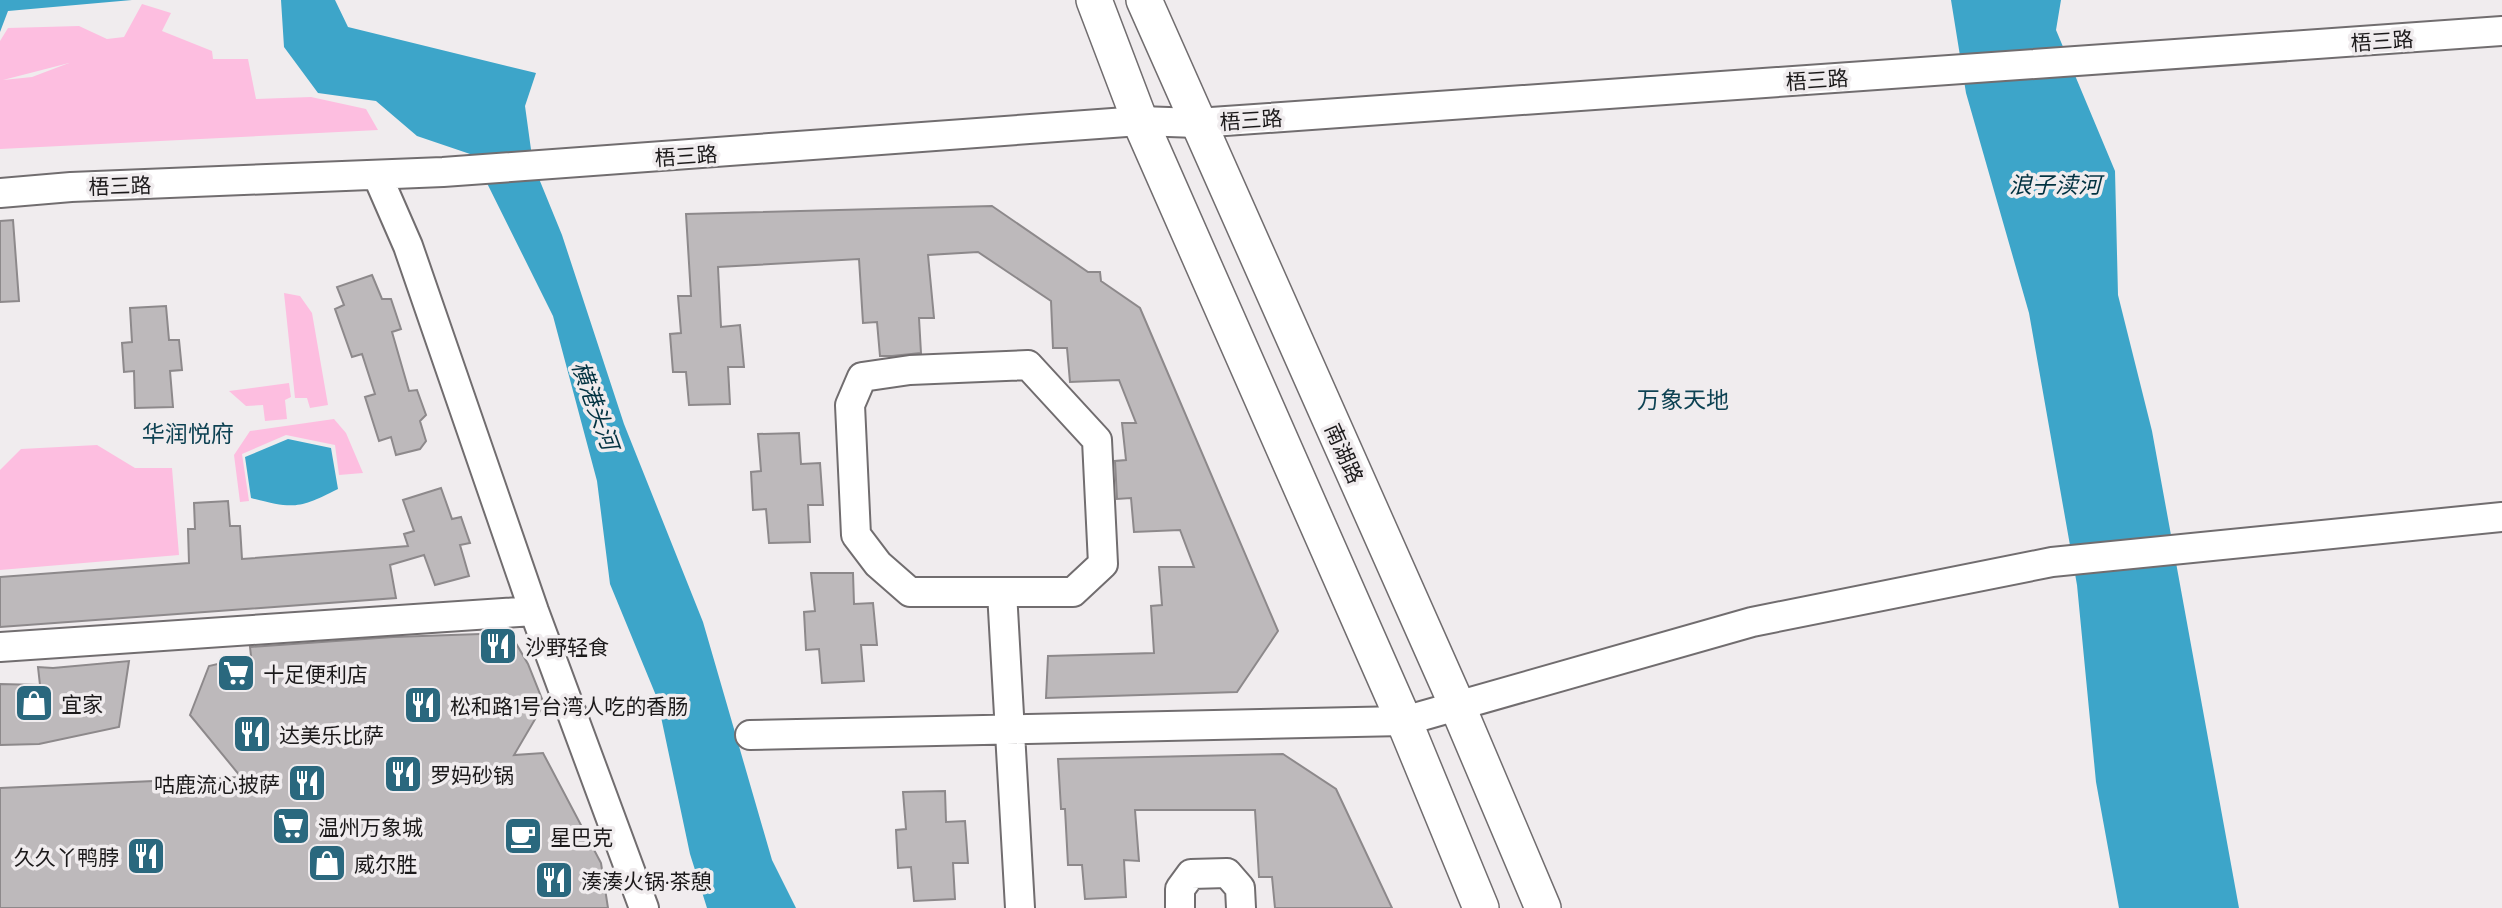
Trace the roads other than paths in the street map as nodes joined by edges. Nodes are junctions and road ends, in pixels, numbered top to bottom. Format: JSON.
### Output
{"nodes":[{"id":1,"x":1094,"y":0,"type":"edge"},
{"id":2,"x":1144,"y":0,"type":"edge"},
{"id":3,"x":2502,"y":31,"type":"edge"},
{"id":4,"x":1140,"y":121,"type":"junction"},
{"id":5,"x":1197,"y":123,"type":"junction"},
{"id":6,"x":377,"y":175,"type":"junction"},
{"id":7,"x":0,"y":193,"type":"edge"},
{"id":8,"x":2502,"y":517,"type":"edge"},
{"id":9,"x":1002,"y":592,"type":"junction"},
{"id":10,"x":534,"y":611,"type":"junction"},
{"id":11,"x":0,"y":647,"type":"edge"},
{"id":12,"x":1457,"y":705,"type":"junction"},
{"id":13,"x":1404,"y":721,"type":"junction"},
{"id":14,"x":1008,"y":729,"type":"junction"},
{"id":15,"x":750,"y":735,"type":"dead end"},
{"id":16,"x":644,"y":908,"type":"edge"},
{"id":17,"x":1020,"y":908,"type":"edge"},
{"id":18,"x":1180,"y":908,"type":"edge"},
{"id":19,"x":1241,"y":908,"type":"edge"},
{"id":20,"x":1482,"y":908,"type":"edge"},
{"id":21,"x":1544,"y":908,"type":"edge"}],
"edges":[{"from":1,"to":4,"type":"main road"},
{"from":2,"to":5,"type":"main road","name":"南湖路"},
{"from":3,"to":5,"type":"street","name":"梧三路"},
{"from":4,"to":5,"type":"street","name":"梧三路"},
{"from":4,"to":6,"type":"street","name":"梧三路"},
{"from":4,"to":13,"type":"main road"},
{"from":5,"to":12,"type":"main road","name":"南湖路"},
{"from":6,"to":7,"type":"street","name":"梧三路"},
{"from":6,"to":10,"type":"street"},
{"from":8,"to":12,"type":"street"},
{"from":9,"to":9,"type":"street"},
{"from":9,"to":14,"type":"street"},
{"from":10,"to":11,"type":"street"},
{"from":10,"to":16,"type":"street"},
{"from":12,"to":13,"type":"street"},
{"from":12,"to":21,"type":"main road","name":"南湖路"},
{"from":13,"to":14,"type":"street"},
{"from":13,"to":20,"type":"main road"},
{"from":14,"to":15,"type":"street"},
{"from":14,"to":17,"type":"street"},
{"from":18,"to":19,"type":"street"}]}
